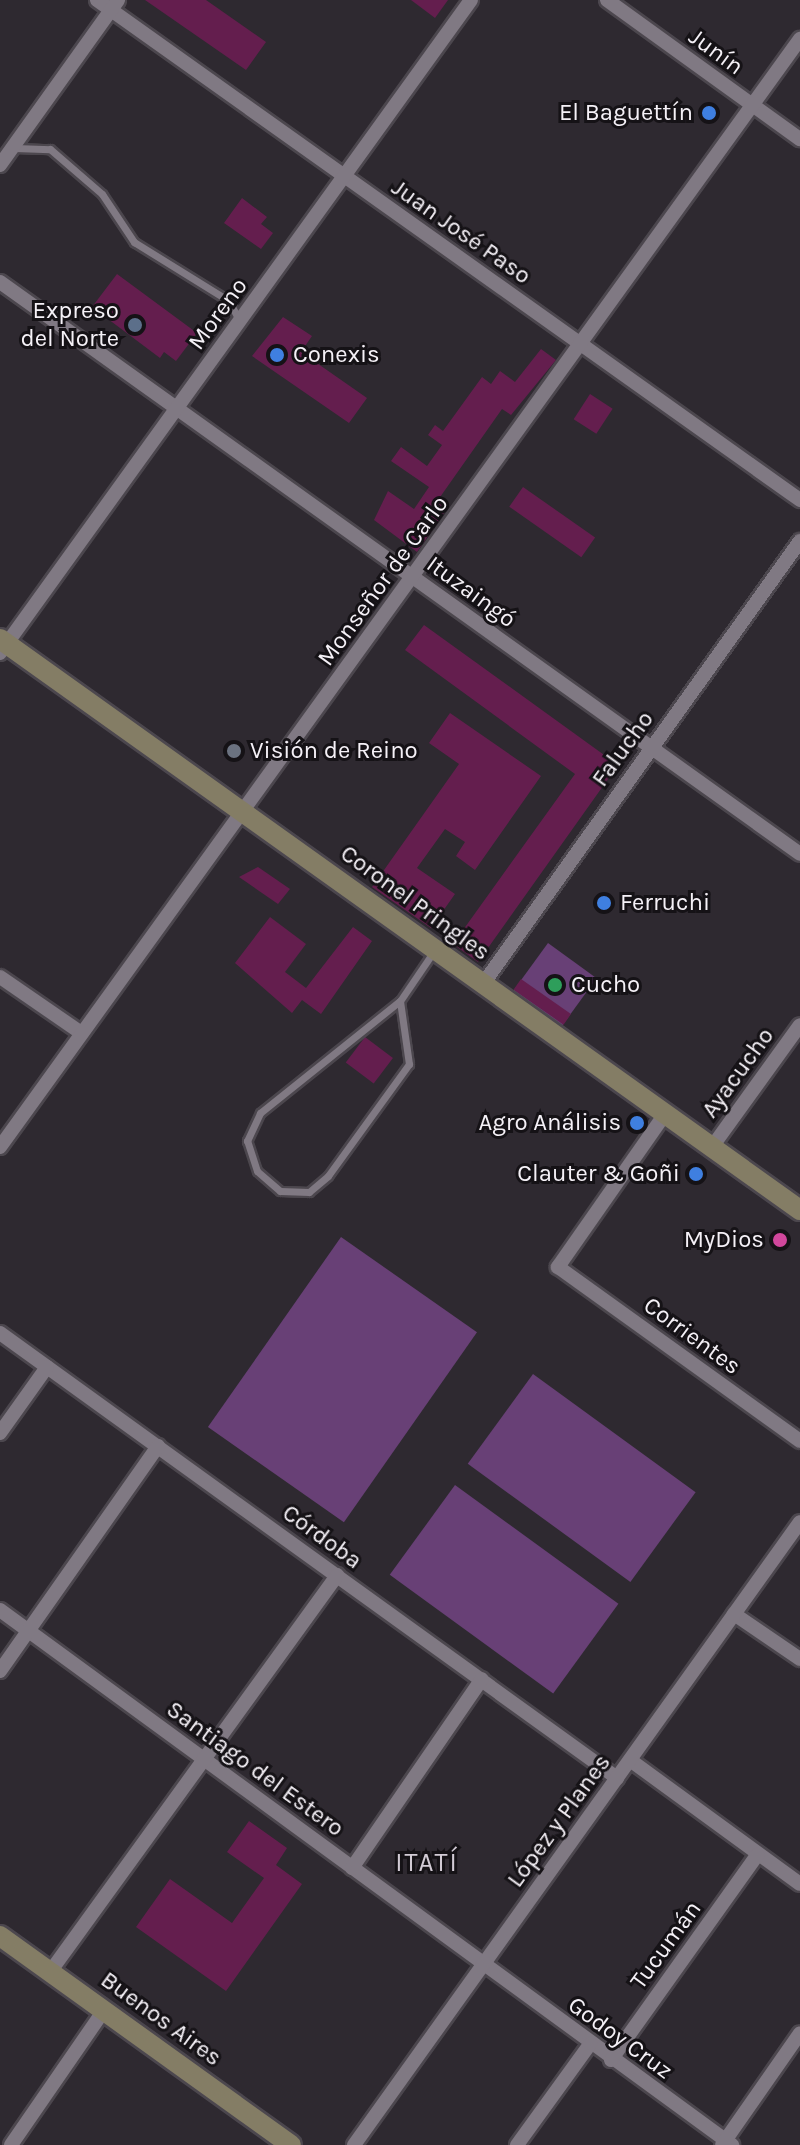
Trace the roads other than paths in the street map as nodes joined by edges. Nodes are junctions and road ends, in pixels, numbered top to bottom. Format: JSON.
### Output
{"nodes":[{"id":1,"x":97,"y":0,"type":"edge"},
{"id":2,"x":471,"y":0,"type":"edge"},
{"id":3,"x":607,"y":0,"type":"edge"},
{"id":4,"x":115,"y":5,"type":"edge"},
{"id":5,"x":800,"y":39,"type":"edge"},
{"id":6,"x":753,"y":105,"type":"junction"},
{"id":7,"x":800,"y":139,"type":"edge"},
{"id":8,"x":12,"y":148,"type":"junction"},
{"id":9,"x":0,"y":165,"type":"edge"},
{"id":10,"x":344,"y":176,"type":"junction"},
{"id":11,"x":0,"y":282,"type":"edge"},
{"id":12,"x":239,"y":321,"type":"junction"},
{"id":13,"x":580,"y":344,"type":"junction"},
{"id":14,"x":177,"y":408,"type":"junction"},
{"id":15,"x":800,"y":500,"type":"edge"},
{"id":16,"x":800,"y":541,"type":"edge"},
{"id":17,"x":412,"y":577,"type":"junction"},
{"id":18,"x":2,"y":645,"type":"edge"},
{"id":19,"x":652,"y":748,"type":"junction"},
{"id":20,"x":243,"y":812,"type":"junction"},
{"id":21,"x":800,"y":854,"type":"edge"},
{"id":22,"x":435,"y":949,"type":"junction"},
{"id":23,"x":0,"y":977,"type":"edge"},
{"id":24,"x":483,"y":984,"type":"junction"},
{"id":25,"x":400,"y":1001,"type":"junction"},
{"id":26,"x":800,"y":1025,"type":"edge"},
{"id":27,"x":80,"y":1032,"type":"junction"},
{"id":28,"x":665,"y":1114,"type":"junction"},
{"id":29,"x":0,"y":1147,"type":"edge"},
{"id":30,"x":712,"y":1147,"type":"junction"},
{"id":31,"x":800,"y":1210,"type":"edge"},
{"id":32,"x":0,"y":1333,"type":"edge"},
{"id":33,"x":47,"y":1367,"type":"junction"},
{"id":34,"x":0,"y":1433,"type":"edge"},
{"id":35,"x":800,"y":1441,"type":"edge"},
{"id":36,"x":158,"y":1446,"type":"junction"},
{"id":37,"x":800,"y":1522,"type":"edge"},
{"id":38,"x":337,"y":1575,"type":"junction"},
{"id":39,"x":0,"y":1610,"type":"edge"},
{"id":40,"x":734,"y":1614,"type":"junction"},
{"id":41,"x":29,"y":1630,"type":"junction"},
{"id":42,"x":800,"y":1659,"type":"edge"},
{"id":43,"x":0,"y":1671,"type":"edge"},
{"id":44,"x":482,"y":1679,"type":"junction"},
{"id":45,"x":203,"y":1758,"type":"junction"},
{"id":46,"x":630,"y":1760,"type":"junction"},
{"id":47,"x":617,"y":1778,"type":"junction"},
{"id":48,"x":757,"y":1855,"type":"junction"},
{"id":49,"x":352,"y":1868,"type":"junction"},
{"id":50,"x":800,"y":1884,"type":"edge"},
{"id":51,"x":0,"y":1936,"type":"edge"},
{"id":52,"x":483,"y":1965,"type":"junction"},
{"id":53,"x":50,"y":1972,"type":"junction"},
{"id":54,"x":104,"y":2010,"type":"junction"},
{"id":55,"x":800,"y":2033,"type":"edge"},
{"id":56,"x":590,"y":2044,"type":"junction"},
{"id":57,"x":611,"y":2060,"type":"junction"},
{"id":58,"x":727,"y":2143,"type":"edge"},
{"id":59,"x":11,"y":2145,"type":"edge"},
{"id":60,"x":291,"y":2145,"type":"edge"},
{"id":61,"x":354,"y":2145,"type":"edge"},
{"id":62,"x":517,"y":2145,"type":"edge"}],
"edges":[{"from":1,"to":4,"type":"street","name":"Juan José Paso"},
{"from":2,"to":10,"type":"street","name":"Moreno"},
{"from":3,"to":6,"type":"street","name":"Junín"},
{"from":4,"to":8,"type":"street"},
{"from":4,"to":10,"type":"street","name":"Juan José Paso"},
{"from":5,"to":6,"type":"street","name":"Monseñor de Carlo"},
{"from":6,"to":7,"type":"street","name":"Junín"},
{"from":6,"to":13,"type":"street","name":"Monseñor de Carlo"},
{"from":8,"to":9,"type":"street"},
{"from":8,"to":12,"type":"lane"},
{"from":10,"to":12,"type":"street","name":"Moreno"},
{"from":10,"to":13,"type":"street","name":"Juan José Paso"},
{"from":11,"to":14,"type":"street","name":"Ituzaingó"},
{"from":12,"to":14,"type":"street","name":"Moreno"},
{"from":13,"to":15,"type":"street","name":"Juan José Paso"},
{"from":13,"to":17,"type":"street","name":"Monseñor de Carlo"},
{"from":14,"to":17,"type":"street","name":"Ituzaingó"},
{"from":14,"to":18,"type":"street","name":"Moreno"},
{"from":16,"to":19,"type":"street","name":"Falucho"},
{"from":17,"to":19,"type":"street","name":"Ituzaingó"},
{"from":17,"to":20,"type":"street","name":"Monseñor de Carlo"},
{"from":18,"to":20,"type":"main road","name":"Coronel Pringles"},
{"from":19,"to":21,"type":"street","name":"Ituzaingó"},
{"from":19,"to":24,"type":"street","name":"Falucho"},
{"from":20,"to":22,"type":"main road","name":"Coronel Pringles"},
{"from":20,"to":27,"type":"street","name":"Monseñor de Carlo"},
{"from":22,"to":24,"type":"main road","name":"Coronel Pringles"},
{"from":22,"to":25,"type":"lane"},
{"from":23,"to":27,"type":"street"},
{"from":24,"to":28,"type":"main road","name":"Coronel Pringles"},
{"from":25,"to":25,"type":"lane"},
{"from":26,"to":30,"type":"street","name":"Ayacucho"},
{"from":27,"to":29,"type":"street","name":"Monseñor de Carlo"},
{"from":28,"to":30,"type":"main road","name":"Coronel Pringles"},
{"from":28,"to":35,"type":"street","name":"Corrientes"},
{"from":30,"to":31,"type":"main road","name":"Coronel Pringles"},
{"from":32,"to":33,"type":"street","name":"Córdoba"},
{"from":33,"to":34,"type":"street"},
{"from":33,"to":36,"type":"street","name":"Córdoba"},
{"from":36,"to":38,"type":"street","name":"Córdoba"},
{"from":36,"to":41,"type":"street"},
{"from":37,"to":40,"type":"street","name":"López y Planes"},
{"from":38,"to":44,"type":"street","name":"Córdoba"},
{"from":38,"to":45,"type":"street"},
{"from":39,"to":41,"type":"street","name":"Santiago del Estero"},
{"from":40,"to":42,"type":"street"},
{"from":40,"to":46,"type":"street","name":"López y Planes"},
{"from":41,"to":43,"type":"street"},
{"from":41,"to":45,"type":"street","name":"Santiago del Estero"},
{"from":44,"to":47,"type":"street","name":"Córdoba"},
{"from":44,"to":49,"type":"street"},
{"from":45,"to":49,"type":"street","name":"Santiago del Estero"},
{"from":45,"to":53,"type":"street"},
{"from":46,"to":47,"type":"street","name":"López y Planes"},
{"from":46,"to":48,"type":"street"},
{"from":47,"to":52,"type":"street","name":"López y Planes"},
{"from":48,"to":50,"type":"street"},
{"from":48,"to":57,"type":"street","name":"Tucumán"},
{"from":49,"to":52,"type":"street","name":"Santiago del Estero"},
{"from":51,"to":53,"type":"main road","name":"Buenos Aires"},
{"from":52,"to":56,"type":"street","name":"Godoy Cruz"},
{"from":52,"to":61,"type":"street","name":"López y Planes"},
{"from":53,"to":54,"type":"main road","name":"Buenos Aires"},
{"from":54,"to":59,"type":"street"},
{"from":54,"to":60,"type":"main road","name":"Buenos Aires"},
{"from":55,"to":58,"type":"street"},
{"from":56,"to":57,"type":"street","name":"Godoy Cruz"},
{"from":56,"to":62,"type":"street"},
{"from":57,"to":58,"type":"street","name":"Godoy Cruz"}]}
